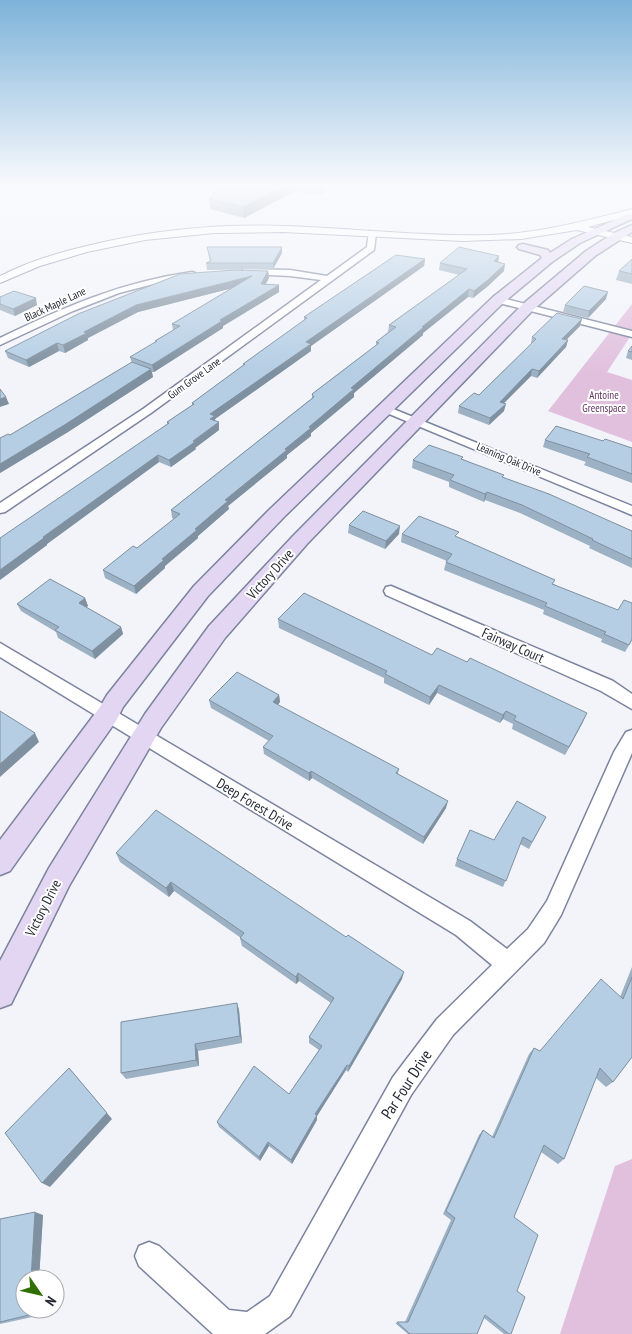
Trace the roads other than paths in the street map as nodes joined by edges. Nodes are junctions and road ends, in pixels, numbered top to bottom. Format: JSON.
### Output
{"nodes":[{"id":1,"x":113,"y":247,"type":"edge"},
{"id":2,"x":131,"y":247,"type":"edge"},
{"id":3,"x":371,"y":247,"type":"edge"},
{"id":4,"x":438,"y":247,"type":"edge"},
{"id":5,"x":521,"y":247,"type":"edge"},
{"id":6,"x":566,"y":247,"type":"edge"},
{"id":7,"x":598,"y":247,"type":"edge"},
{"id":8,"x":514,"y":248,"type":"junction"},
{"id":9,"x":102,"y":250,"type":"junction"},
{"id":10,"x":548,"y":259,"type":"junction"},
{"id":11,"x":236,"y":271,"type":"edge"},
{"id":12,"x":205,"y":273,"type":"edge"},
{"id":13,"x":329,"y":279,"type":"junction"},
{"id":14,"x":0,"y":281,"type":"edge"},
{"id":15,"x":498,"y":300,"type":"junction"},
{"id":16,"x":528,"y":307,"type":"junction"},
{"id":17,"x":632,"y":334,"type":"edge"},
{"id":18,"x":0,"y":342,"type":"edge"},
{"id":19,"x":386,"y":409,"type":"junction"},
{"id":20,"x":417,"y":421,"type":"junction"},
{"id":21,"x":0,"y":509,"type":"edge"},
{"id":22,"x":632,"y":511,"type":"edge"},
{"id":23,"x":391,"y":591,"type":"dead end"},
{"id":24,"x":0,"y":649,"type":"edge"},
{"id":25,"x":632,"y":702,"type":"edge"},
{"id":26,"x":108,"y":714,"type":"junction"},
{"id":27,"x":144,"y":737,"type":"junction"},
{"id":28,"x":632,"y":737,"type":"edge"},
{"id":29,"x":0,"y":862,"type":"edge"},
{"id":30,"x":507,"y":963,"type":"junction"},
{"id":31,"x":0,"y":993,"type":"edge"},
{"id":32,"x":150,"y":1256,"type":"dead end"}],
"edges":[{"from":1,"to":9,"type":"street"},
{"from":2,"to":9,"type":"street"},
{"from":3,"to":13,"type":"street","name":"Gum Grove Lane"},
{"from":4,"to":8,"type":"street"},
{"from":5,"to":8,"type":"street"},
{"from":6,"to":10,"type":"main road"},
{"from":7,"to":16,"type":"main road","name":"Victory Drive"},
{"from":8,"to":10,"type":"main road"},
{"from":9,"to":14,"type":"street"},
{"from":10,"to":15,"type":"main road"},
{"from":11,"to":13,"type":"street"},
{"from":12,"to":18,"type":"street","name":"Black Maple Lane"},
{"from":13,"to":21,"type":"street","name":"Gum Grove Lane"},
{"from":15,"to":16,"type":"street"},
{"from":15,"to":19,"type":"main road"},
{"from":16,"to":17,"type":"street"},
{"from":16,"to":20,"type":"main road","name":"Victory Drive"},
{"from":19,"to":20,"type":"street","name":"Leaning Oak Drive"},
{"from":19,"to":26,"type":"main road"},
{"from":20,"to":22,"type":"street","name":"Leaning Oak Drive"},
{"from":20,"to":27,"type":"main road","name":"Victory Drive"},
{"from":23,"to":25,"type":"street","name":"Fairway Court"},
{"from":24,"to":26,"type":"street","name":"Deep Forest Drive"},
{"from":26,"to":27,"type":"street","name":"Deep Forest Drive"},
{"from":26,"to":29,"type":"main road"},
{"from":27,"to":30,"type":"street","name":"Deep Forest Drive"},
{"from":27,"to":31,"type":"main road","name":"Victory Drive"},
{"from":28,"to":30,"type":"street","name":"Par Four Drive"},
{"from":30,"to":32,"type":"street","name":"Par Four Drive"}]}
